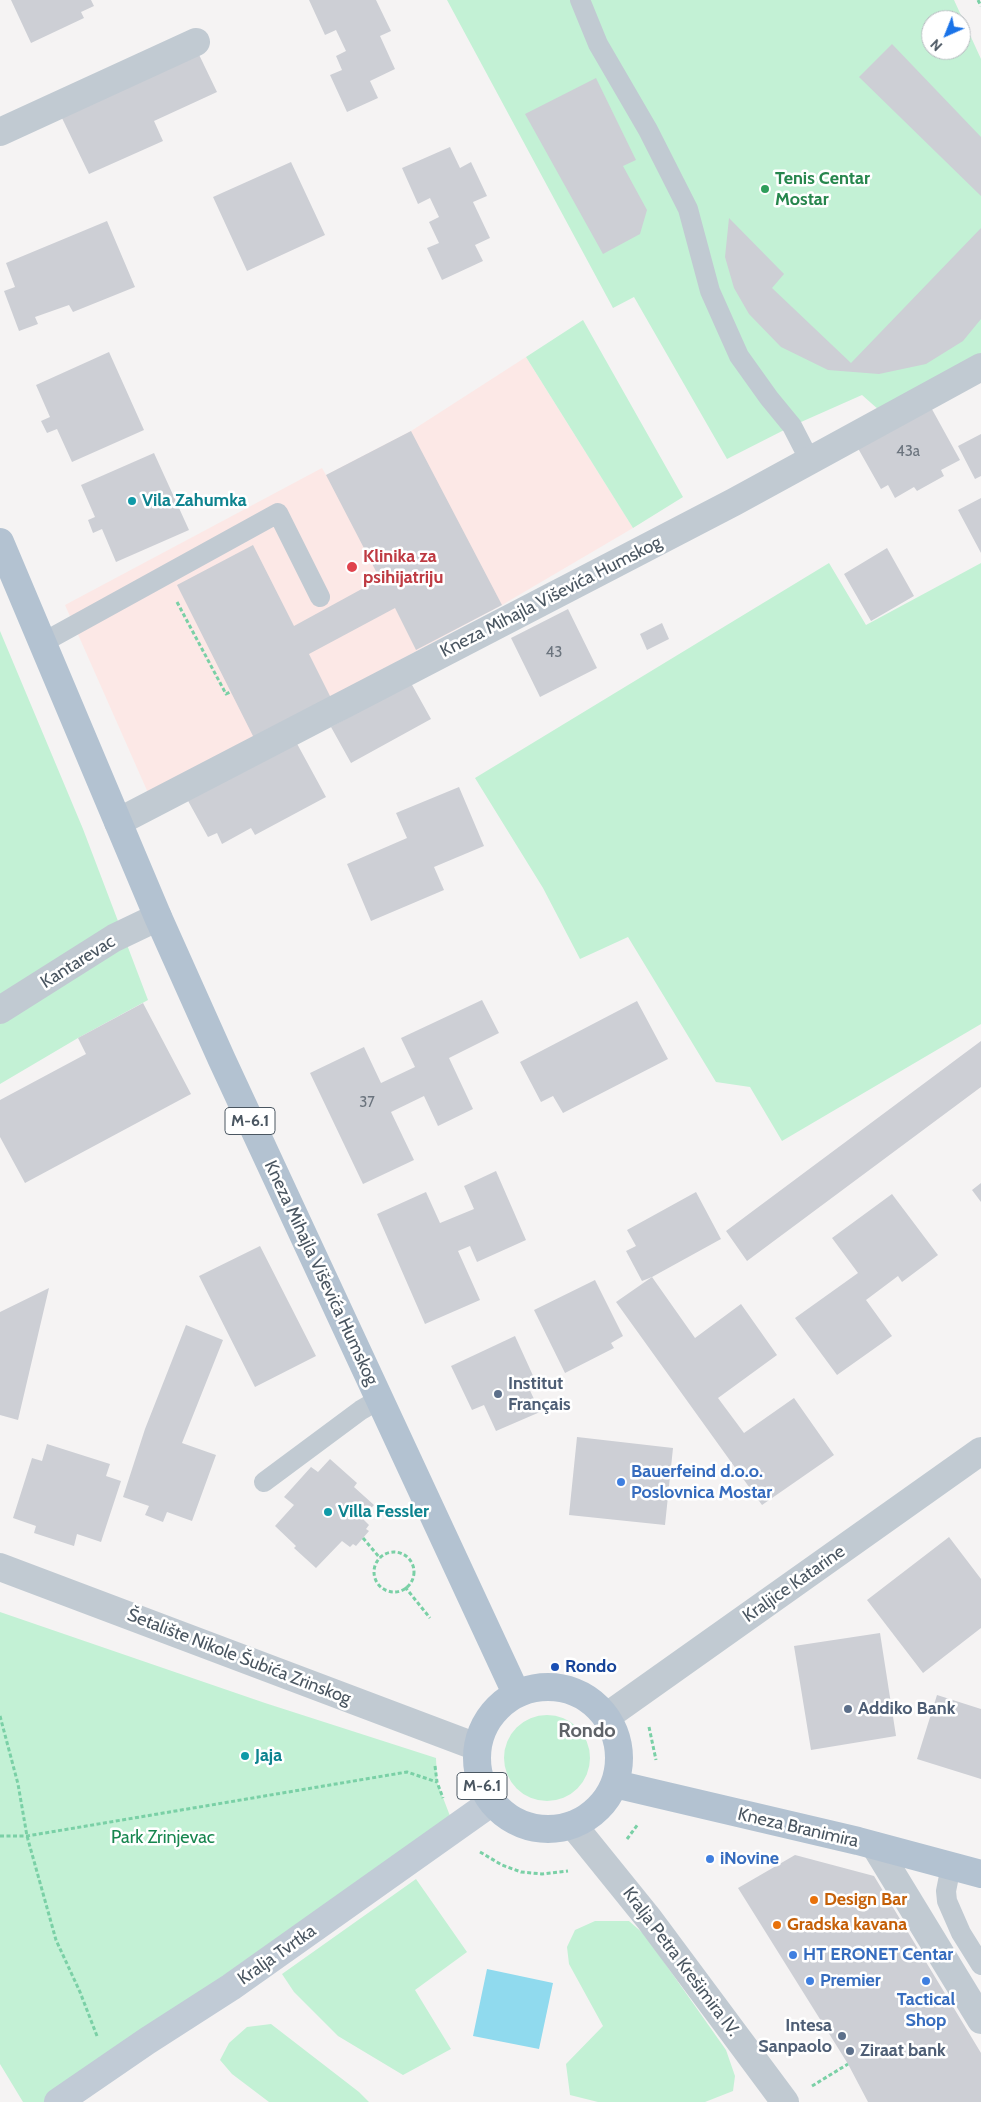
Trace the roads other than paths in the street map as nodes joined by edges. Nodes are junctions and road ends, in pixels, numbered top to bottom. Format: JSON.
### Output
{"nodes":[{"id":1,"x":580,"y":0,"type":"edge"},
{"id":2,"x":196,"y":42,"type":"dead end"},
{"id":3,"x":0,"y":132,"type":"edge"},
{"id":4,"x":981,"y":367,"type":"edge"},
{"id":5,"x":810,"y":461,"type":"junction"},
{"id":6,"x":0,"y":542,"type":"edge"},
{"id":7,"x":320,"y":597,"type":"dead end"},
{"id":8,"x":42,"y":643,"type":"junction"},
{"id":9,"x":118,"y":822,"type":"junction"},
{"id":10,"x":158,"y":916,"type":"junction"},
{"id":11,"x":0,"y":1010,"type":"edge"},
{"id":12,"x":380,"y":1399,"type":"junction"},
{"id":13,"x":981,"y":1451,"type":"edge"},
{"id":14,"x":264,"y":1482,"type":"dead end"},
{"id":15,"x":0,"y":1567,"type":"edge"},
{"id":16,"x":516,"y":1693,"type":"junction"},
{"id":17,"x":606,"y":1717,"type":"junction"},
{"id":18,"x":477,"y":1747,"type":"junction"},
{"id":19,"x":615,"y":1784,"type":"junction"},
{"id":20,"x":492,"y":1802,"type":"junction"},
{"id":21,"x":573,"y":1825,"type":"junction"},
{"id":22,"x":875,"y":1846,"type":"junction"},
{"id":23,"x":951,"y":1866,"type":"junction"},
{"id":24,"x":981,"y":1874,"type":"edge"},
{"id":25,"x":981,"y":1965,"type":"edge"},
{"id":26,"x":981,"y":2020,"type":"edge"},
{"id":27,"x":58,"y":2102,"type":"edge"},
{"id":28,"x":786,"y":2102,"type":"edge"}],
"edges":[{"from":1,"to":5,"type":"lane"},
{"from":2,"to":3,"type":"street"},
{"from":4,"to":5,"type":"street","name":"Kneza Mihajla Viševića Humskog"},
{"from":5,"to":9,"type":"street","name":"Kneza Mihajla Viševića Humskog"},
{"from":6,"to":8,"type":"main road","name":"Kneza Mihajla Viševića Humskog","number":"M-6.1"},
{"from":7,"to":8,"type":"lane"},
{"from":8,"to":9,"type":"main road","name":"Kneza Mihajla Viševića Humskog","number":"M-6.1"},
{"from":9,"to":10,"type":"main road","name":"Kneza Mihajla Viševića Humskog","number":"M-6.1"},
{"from":10,"to":11,"type":"street","name":"Kantarevac"},
{"from":10,"to":12,"type":"main road","name":"Kneza Mihajla Viševića Humskog","number":"M-6.1"},
{"from":12,"to":14,"type":"lane"},
{"from":12,"to":16,"type":"main road","name":"Kneza Mihajla Viševića Humskog","number":"M-6.1"},
{"from":13,"to":17,"type":"street","name":"Kraljice Katarine"},
{"from":15,"to":18,"type":"street","name":"Šetalište Nikole Šubića Zrinskog"},
{"from":16,"to":17,"type":"main road","number":"M-6.1"},
{"from":16,"to":18,"type":"main road","number":"M-6.1"},
{"from":17,"to":19,"type":"main road","number":"M-6.1"},
{"from":18,"to":20,"type":"main road","number":"M-6.1"},
{"from":19,"to":21,"type":"main road","number":"M-6.1"},
{"from":19,"to":22,"type":"main road","name":"Kneza Branimira"},
{"from":20,"to":21,"type":"main road","number":"M-6.1"},
{"from":20,"to":27,"type":"main road","name":"Kralja Tvrtka"},
{"from":21,"to":28,"type":"street","name":"Kralja Petra Krešimira IV."},
{"from":22,"to":23,"type":"main road","name":"Kneza Branimira"},
{"from":22,"to":26,"type":"street"},
{"from":23,"to":24,"type":"main road","name":"Kneza Branimira"},
{"from":23,"to":25,"type":"lane"}]}
